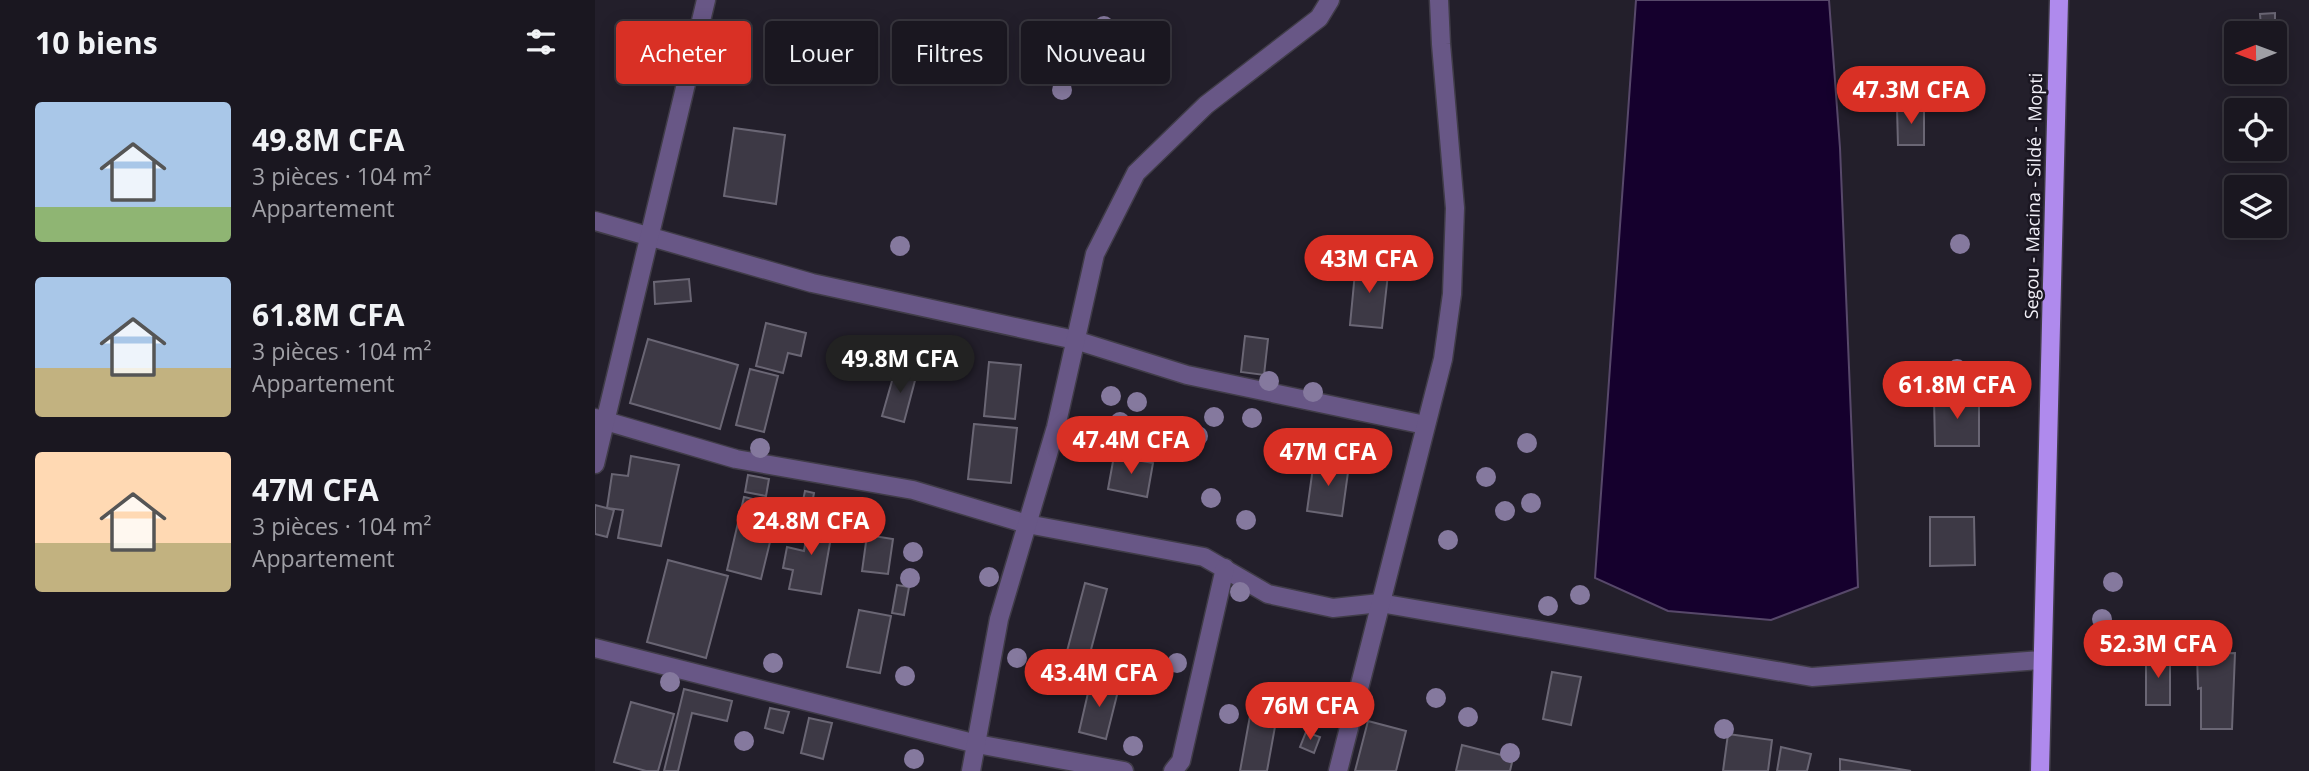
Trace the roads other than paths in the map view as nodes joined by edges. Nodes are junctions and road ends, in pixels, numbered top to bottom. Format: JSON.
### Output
{"nodes":[{"id":1,"x":706,"y":0,"type":"edge"},
{"id":2,"x":1331,"y":0,"type":"edge"},
{"id":3,"x":1439,"y":0,"type":"edge"},
{"id":4,"x":2059,"y":0,"type":"edge"},
{"id":5,"x":595,"y":221,"type":"edge"},
{"id":6,"x":650,"y":238,"type":"junction"},
{"id":7,"x":1075,"y":340,"type":"junction"},
{"id":8,"x":600,"y":420,"type":"edge"},
{"id":9,"x":1425,"y":425,"type":"junction"},
{"id":10,"x":595,"y":464,"type":"edge"},
{"id":11,"x":1027,"y":524,"type":"junction"},
{"id":12,"x":1225,"y":568,"type":"junction"},
{"id":13,"x":1380,"y":603,"type":"junction"},
{"id":14,"x":595,"y":648,"type":"edge"},
{"id":15,"x":2041,"y":660,"type":"junction"},
{"id":16,"x":977,"y":744,"type":"junction"},
{"id":17,"x":971,"y":771,"type":"edge"},
{"id":18,"x":1124,"y":771,"type":"edge"},
{"id":19,"x":1173,"y":771,"type":"edge"},
{"id":20,"x":1338,"y":771,"type":"edge"},
{"id":21,"x":2040,"y":771,"type":"edge"}],
"edges":[{"from":1,"to":6,"type":"street"},
{"from":2,"to":7,"type":"street"},
{"from":3,"to":9,"type":"street"},
{"from":4,"to":15,"type":"main road","name":"Segou - Macina - Sildé - Mopti"},
{"from":5,"to":6,"type":"street"},
{"from":6,"to":7,"type":"street"},
{"from":6,"to":8,"type":"street"},
{"from":7,"to":9,"type":"street"},
{"from":7,"to":11,"type":"street"},
{"from":8,"to":10,"type":"street"},
{"from":8,"to":11,"type":"street"},
{"from":9,"to":13,"type":"street"},
{"from":11,"to":12,"type":"street"},
{"from":11,"to":16,"type":"street"},
{"from":12,"to":13,"type":"street"},
{"from":12,"to":19,"type":"street"},
{"from":13,"to":15,"type":"street"},
{"from":13,"to":20,"type":"street"},
{"from":14,"to":16,"type":"street"},
{"from":15,"to":21,"type":"main road","name":"Segou - Macina - Sildé - Mopti"},
{"from":16,"to":17,"type":"street"},
{"from":16,"to":18,"type":"street"}]}
